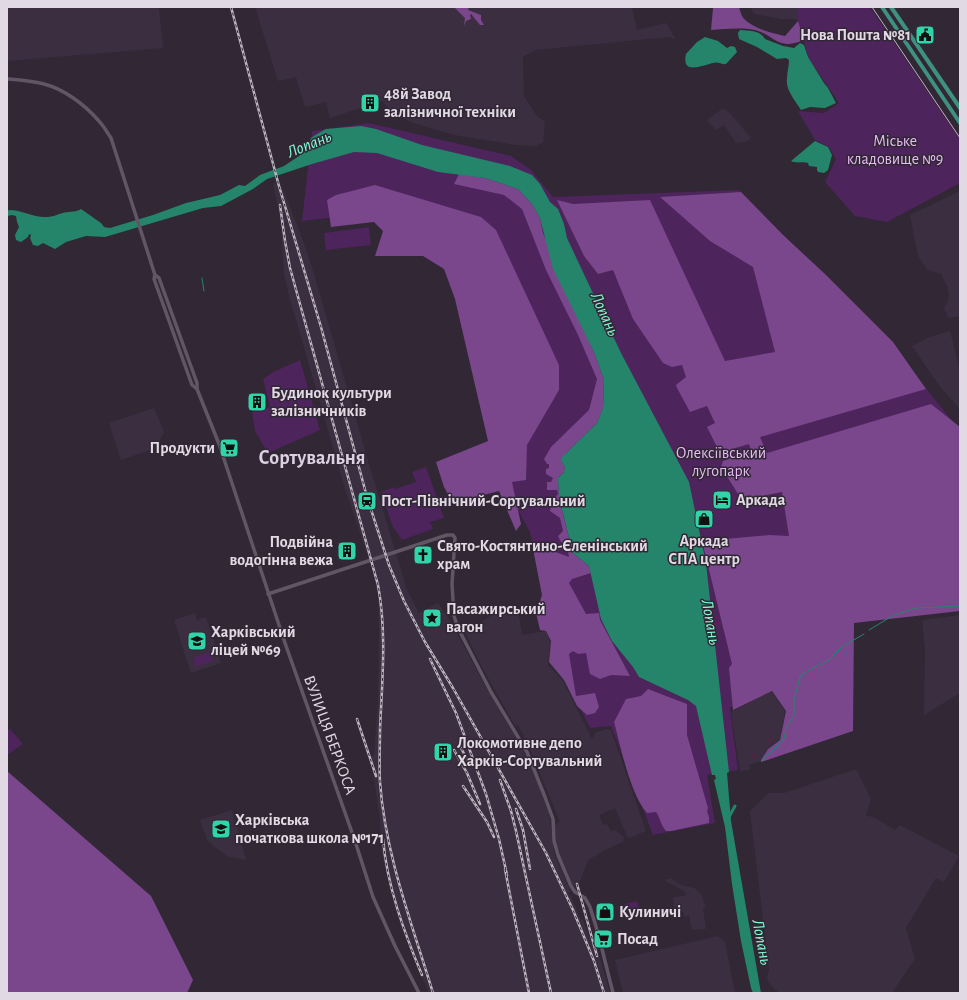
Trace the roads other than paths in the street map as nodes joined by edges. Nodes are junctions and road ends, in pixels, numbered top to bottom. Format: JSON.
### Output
{"nodes":[{"id":1,"x":882,"y":7,"type":"edge"},
{"id":2,"x":891,"y":7,"type":"edge"},
{"id":3,"x":7,"y":79,"type":"edge"},
{"id":4,"x":960,"y":108,"type":"edge"},
{"id":5,"x":960,"y":123,"type":"edge"},
{"id":6,"x":268,"y":594,"type":"junction"},
{"id":7,"x":419,"y":993,"type":"edge"},
{"id":8,"x":613,"y":993,"type":"edge"}],
"edges":[{"from":1,"to":5,"type":"main road"},
{"from":2,"to":4,"type":"main road"},
{"from":3,"to":6,"type":"street","name":"ВУЛИЦЯ БЕРКОСА"},
{"from":6,"to":7,"type":"street","name":"ВУЛИЦЯ БЕРКОСА"},
{"from":6,"to":8,"type":"street"}]}
